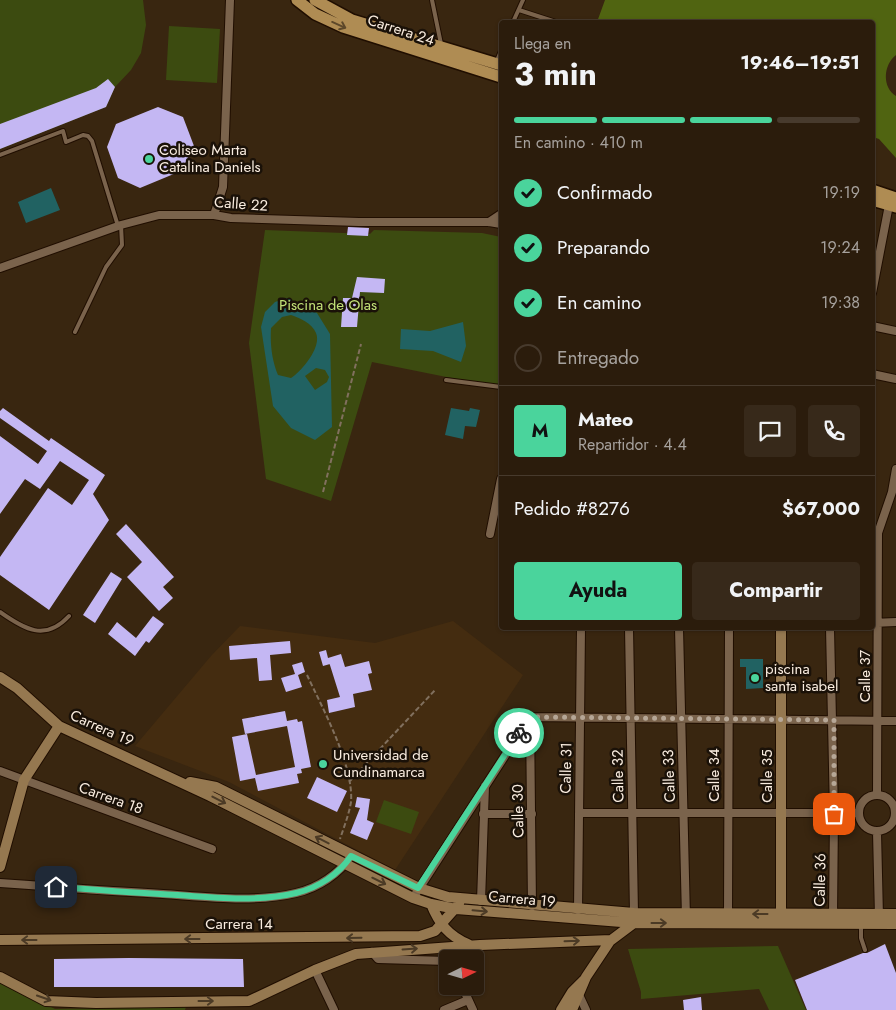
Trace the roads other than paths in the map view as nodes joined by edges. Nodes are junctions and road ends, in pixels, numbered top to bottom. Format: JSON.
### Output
{"nodes":[{"id":1,"x":230,"y":0,"type":"edge"},
{"id":2,"x":297,"y":0,"type":"edge"},
{"id":3,"x":315,"y":0,"type":"edge"},
{"id":4,"x":432,"y":0,"type":"edge"},
{"id":5,"x":523,"y":0,"type":"edge"},
{"id":6,"x":519,"y":10,"type":"junction"},
{"id":7,"x":514,"y":20,"type":"edge"},
{"id":8,"x":550,"y":20,"type":"edge"},
{"id":9,"x":441,"y":47,"type":"junction"},
{"id":10,"x":443,"y":59,"type":"junction"},
{"id":11,"x":497,"y":70,"type":"edge"},
{"id":12,"x":0,"y":154,"type":"edge"},
{"id":13,"x":875,"y":192,"type":"edge"},
{"id":14,"x":875,"y":201,"type":"edge"},
{"id":15,"x":894,"y":204,"type":"edge"},
{"id":16,"x":214,"y":215,"type":"junction"},
{"id":17,"x":499,"y":215,"type":"edge"},
{"id":18,"x":489,"y":222,"type":"junction"},
{"id":19,"x":499,"y":224,"type":"edge"},
{"id":20,"x":120,"y":226,"type":"junction"},
{"id":21,"x":0,"y":268,"type":"edge"},
{"id":22,"x":875,"y":281,"type":"edge"},
{"id":23,"x":875,"y":327,"type":"edge"},
{"id":24,"x":896,"y":331,"type":"edge"},
{"id":25,"x":75,"y":332,"type":"dead end"},
{"id":26,"x":875,"y":375,"type":"edge"},
{"id":27,"x":896,"y":379,"type":"edge"},
{"id":28,"x":446,"y":380,"type":"dead end"},
{"id":29,"x":499,"y":388,"type":"edge"},
{"id":30,"x":896,"y":469,"type":"edge"},
{"id":31,"x":499,"y":489,"type":"edge"},
{"id":32,"x":490,"y":534,"type":"dead end"},
{"id":33,"x":0,"y":612,"type":"edge"},
{"id":34,"x":69,"y":616,"type":"dead end"},
{"id":35,"x":896,"y":622,"type":"edge"},
{"id":36,"x":876,"y":623,"type":"edge"},
{"id":37,"x":581,"y":630,"type":"edge"},
{"id":38,"x":629,"y":630,"type":"edge"},
{"id":39,"x":679,"y":630,"type":"edge"},
{"id":40,"x":729,"y":630,"type":"edge"},
{"id":41,"x":781,"y":630,"type":"edge"},
{"id":42,"x":830,"y":630,"type":"edge"},
{"id":43,"x":0,"y":677,"type":"edge"},
{"id":44,"x":530,"y":717,"type":"junction"},
{"id":45,"x":581,"y":718,"type":"junction"},
{"id":46,"x":632,"y":718,"type":"junction"},
{"id":47,"x":681,"y":719,"type":"junction"},
{"id":48,"x":729,"y":719,"type":"junction"},
{"id":49,"x":782,"y":720,"type":"junction"},
{"id":50,"x":834,"y":720,"type":"junction"},
{"id":51,"x":878,"y":721,"type":"junction"},
{"id":52,"x":896,"y":721,"type":"edge"},
{"id":53,"x":59,"y":726,"type":"junction"},
{"id":54,"x":0,"y":771,"type":"edge"},
{"id":55,"x":175,"y":779,"type":"junction"},
{"id":56,"x":24,"y":780,"type":"junction"},
{"id":57,"x":486,"y":784,"type":"junction"},
{"id":58,"x":877,"y":795,"type":"junction"},
{"id":59,"x":896,"y":812,"type":"edge"},
{"id":60,"x":579,"y":813,"type":"junction"},
{"id":61,"x":483,"y":814,"type":"junction"},
{"id":62,"x":532,"y":814,"type":"junction"},
{"id":63,"x":634,"y":814,"type":"junction"},
{"id":64,"x":728,"y":814,"type":"junction"},
{"id":65,"x":782,"y":814,"type":"junction"},
{"id":66,"x":834,"y":814,"type":"junction"},
{"id":67,"x":859,"y":814,"type":"junction"},
{"id":68,"x":684,"y":815,"type":"junction"},
{"id":69,"x":877,"y":832,"type":"junction"},
{"id":70,"x":212,"y":850,"type":"dead end"},
{"id":71,"x":348,"y":860,"type":"junction"},
{"id":72,"x":0,"y":867,"type":"edge"},
{"id":73,"x":0,"y":883,"type":"edge"},
{"id":74,"x":416,"y":893,"type":"junction"},
{"id":75,"x":463,"y":900,"type":"junction"},
{"id":76,"x":481,"y":901,"type":"junction"},
{"id":77,"x":431,"y":904,"type":"junction"},
{"id":78,"x":532,"y":906,"type":"junction"},
{"id":79,"x":456,"y":909,"type":"junction"},
{"id":80,"x":578,"y":910,"type":"junction"},
{"id":81,"x":598,"y":911,"type":"junction"},
{"id":82,"x":896,"y":914,"type":"edge"},
{"id":83,"x":634,"y":918,"type":"junction"},
{"id":84,"x":686,"y":918,"type":"junction"},
{"id":85,"x":728,"y":918,"type":"junction"},
{"id":86,"x":781,"y":919,"type":"junction"},
{"id":87,"x":833,"y":919,"type":"junction"},
{"id":88,"x":879,"y":919,"type":"junction"},
{"id":89,"x":605,"y":922,"type":"junction"},
{"id":90,"x":861,"y":924,"type":"junction"},
{"id":91,"x":896,"y":924,"type":"edge"},
{"id":92,"x":441,"y":925,"type":"junction"},
{"id":93,"x":0,"y":940,"type":"edge"},
{"id":94,"x":610,"y":940,"type":"junction"},
{"id":95,"x":480,"y":945,"type":"junction"},
{"id":96,"x":865,"y":950,"type":"dead end"},
{"id":97,"x":372,"y":952,"type":"junction"},
{"id":98,"x":439,"y":961,"type":"edge"},
{"id":99,"x":315,"y":970,"type":"junction"},
{"id":100,"x":0,"y":977,"type":"edge"},
{"id":101,"x":586,"y":978,"type":"junction"},
{"id":102,"x":466,"y":995,"type":"edge"},
{"id":103,"x":580,"y":997,"type":"junction"},
{"id":104,"x":468,"y":1000,"type":"junction"},
{"id":105,"x":334,"y":1010,"type":"edge"},
{"id":106,"x":444,"y":1010,"type":"edge"},
{"id":107,"x":473,"y":1010,"type":"edge"},
{"id":108,"x":561,"y":1010,"type":"edge"},
{"id":109,"x":572,"y":1010,"type":"edge"},
{"id":110,"x":586,"y":1010,"type":"edge"}],
"edges":[{"from":1,"to":16,"type":"street"},
{"from":2,"to":10,"type":"main road","name":"Carrera 24","one_way":true},
{"from":3,"to":9,"type":"main road","name":"Carrera 24"},
{"from":4,"to":9,"type":"lane"},
{"from":5,"to":6,"type":"lane"},
{"from":6,"to":7,"type":"lane"},
{"from":6,"to":8,"type":"lane"},
{"from":9,"to":10,"type":"lane"},
{"from":9,"to":11,"type":"main road","name":"Carrera 24"},
{"from":10,"to":11,"type":"main road","name":"Carrera 24"},
{"from":12,"to":20,"type":"lane"},
{"from":13,"to":15,"type":"main road"},
{"from":14,"to":15,"type":"main road"},
{"from":15,"to":22,"type":"street"},
{"from":16,"to":18,"type":"street","name":"Calle 22"},
{"from":16,"to":20,"type":"street","name":"Calle 22"},
{"from":17,"to":18,"type":"street"},
{"from":18,"to":19,"type":"street","name":"Calle 22"},
{"from":20,"to":21,"type":"street","name":"Calle 22"},
{"from":20,"to":25,"type":"lane"},
{"from":23,"to":24,"type":"street"},
{"from":26,"to":27,"type":"street"},
{"from":28,"to":29,"type":"lane"},
{"from":30,"to":36,"type":"street","name":"Calle 37"},
{"from":31,"to":32,"type":"street"},
{"from":33,"to":34,"type":"lane"},
{"from":35,"to":36,"type":"street"},
{"from":36,"to":51,"type":"street","name":"Calle 37"},
{"from":37,"to":45,"type":"street","name":"Calle 31"},
{"from":38,"to":46,"type":"street","name":"Calle 32"},
{"from":39,"to":47,"type":"street","name":"Calle 33"},
{"from":40,"to":48,"type":"street","name":"Calle 34"},
{"from":41,"to":49,"type":"street","name":"Calle 35"},
{"from":42,"to":50,"type":"street","name":"Calle 36"},
{"from":43,"to":53,"type":"street","name":"Carrera 19"},
{"from":44,"to":45,"type":"street"},
{"from":44,"to":57,"type":"street"},
{"from":44,"to":62,"type":"street","name":"Calle 30"},
{"from":45,"to":46,"type":"street"},
{"from":45,"to":60,"type":"street","name":"Calle 31"},
{"from":46,"to":47,"type":"street"},
{"from":46,"to":63,"type":"street","name":"Calle 32"},
{"from":47,"to":48,"type":"street"},
{"from":47,"to":68,"type":"street","name":"Calle 33"},
{"from":48,"to":49,"type":"street"},
{"from":48,"to":64,"type":"street","name":"Calle 34"},
{"from":49,"to":50,"type":"street"},
{"from":49,"to":65,"type":"street","name":"Calle 35"},
{"from":50,"to":51,"type":"street"},
{"from":50,"to":66,"type":"street","name":"Calle 36"},
{"from":51,"to":52,"type":"street"},
{"from":51,"to":58,"type":"street","name":"Calle 37"},
{"from":53,"to":55,"type":"street","name":"Carrera 19"},
{"from":53,"to":56,"type":"street"},
{"from":54,"to":56,"type":"street","name":"Carrera 18"},
{"from":55,"to":71,"type":"street","name":"Carrera 19","one_way":true},
{"from":71,"to":55,"type":"street","name":"Carrera 19","one_way":true},
{"from":56,"to":70,"type":"street","name":"Carrera 18"},
{"from":56,"to":72,"type":"street"},
{"from":57,"to":61,"type":"street"},
{"from":57,"to":74,"type":"street"},
{"from":58,"to":59,"type":"street"},
{"from":58,"to":67,"type":"street"},
{"from":59,"to":69,"type":"street"},
{"from":60,"to":63,"type":"street"},
{"from":60,"to":80,"type":"street","name":"Calle 31"},
{"from":61,"to":62,"type":"street"},
{"from":61,"to":76,"type":"street"},
{"from":62,"to":78,"type":"street","name":"Calle 30"},
{"from":63,"to":68,"type":"street"},
{"from":63,"to":83,"type":"street","name":"Calle 32"},
{"from":64,"to":65,"type":"street"},
{"from":64,"to":68,"type":"street"},
{"from":64,"to":85,"type":"street","name":"Calle 34"},
{"from":65,"to":66,"type":"street"},
{"from":65,"to":86,"type":"street","name":"Calle 35"},
{"from":66,"to":67,"type":"street"},
{"from":66,"to":87,"type":"street","name":"Calle 36"},
{"from":67,"to":69,"type":"street"},
{"from":68,"to":84,"type":"street","name":"Calle 33"},
{"from":69,"to":88,"type":"street"},
{"from":71,"to":73,"type":"street"},
{"from":71,"to":74,"type":"street","name":"Carrera 19"},
{"from":74,"to":75,"type":"street","name":"Carrera 19"},
{"from":74,"to":77,"type":"street","name":"Carrera 19"},
{"from":75,"to":76,"type":"street","name":"Carrera 19"},
{"from":75,"to":79,"type":"street","name":"Carrera 14"},
{"from":76,"to":78,"type":"street","name":"Carrera 19"},
{"from":77,"to":79,"type":"street","name":"Carrera 19"},
{"from":77,"to":92,"type":"street"},
{"from":78,"to":80,"type":"street","name":"Carrera 19"},
{"from":79,"to":89,"type":"street","name":"Carrera 19","one_way":true},
{"from":79,"to":92,"type":"street","name":"Carrera 14"},
{"from":80,"to":81,"type":"street","name":"Carrera 19"},
{"from":81,"to":83,"type":"street","name":"Carrera 19"},
{"from":81,"to":89,"type":"street"},
{"from":82,"to":88,"type":"street","name":"Carrera 19"},
{"from":83,"to":84,"type":"street","name":"Carrera 19"},
{"from":83,"to":89,"type":"street","name":"Carrera 19"},
{"from":83,"to":94,"type":"street"},
{"from":84,"to":85,"type":"street","name":"Carrera 19"},
{"from":85,"to":86,"type":"street","name":"Carrera 19"},
{"from":86,"to":87,"type":"street","name":"Carrera 19"},
{"from":87,"to":88,"type":"street","name":"Carrera 19"},
{"from":87,"to":90,"type":"street","name":"Carrera 19"},
{"from":88,"to":90,"type":"street","name":"Carrera 19"},
{"from":88,"to":91,"type":"street","name":"Carrera 19"},
{"from":89,"to":94,"type":"street"},
{"from":90,"to":96,"type":"lane"},
{"from":92,"to":93,"type":"street","name":"Carrera 14","one_way":true},
{"from":92,"to":95,"type":"street"},
{"from":95,"to":94,"type":"street","one_way":true},
{"from":94,"to":101,"type":"street"},
{"from":97,"to":95,"type":"street","one_way":true},
{"from":97,"to":98,"type":"street"},
{"from":97,"to":99,"type":"street"},
{"from":100,"to":99,"type":"street","one_way":true},
{"from":99,"to":105,"type":"street"},
{"from":101,"to":103,"type":"street"},
{"from":101,"to":108,"type":"street"},
{"from":102,"to":104,"type":"street"},
{"from":103,"to":109,"type":"street"},
{"from":103,"to":110,"type":"street"},
{"from":104,"to":106,"type":"street"},
{"from":104,"to":107,"type":"street"}]}
